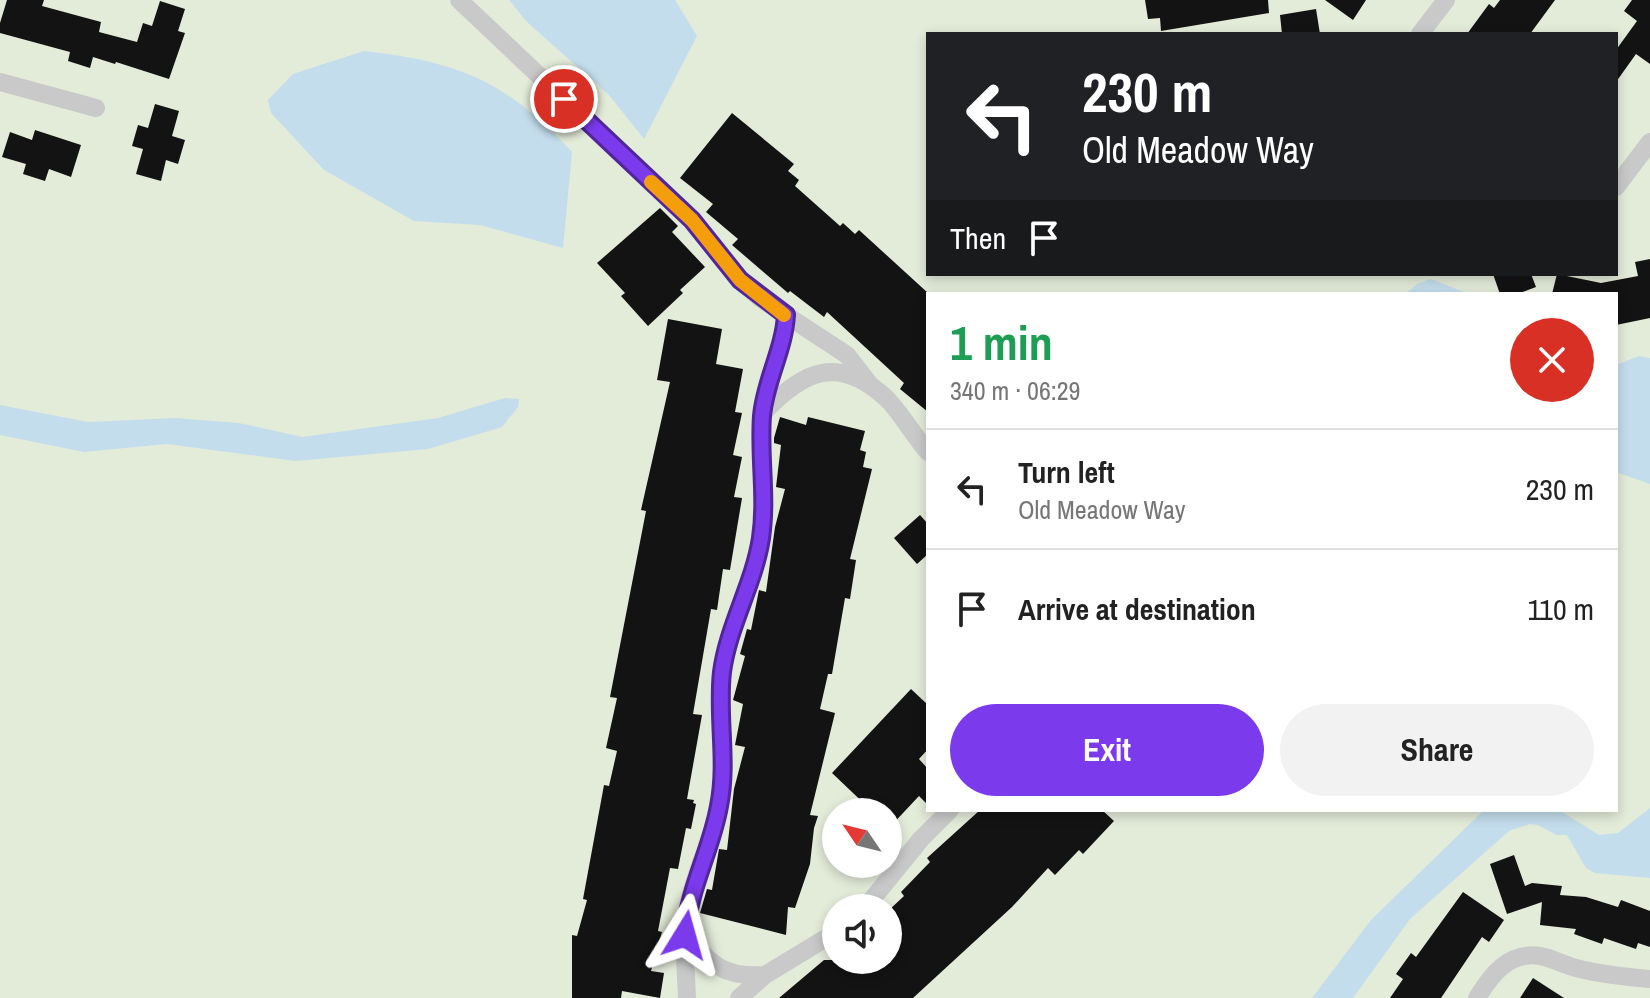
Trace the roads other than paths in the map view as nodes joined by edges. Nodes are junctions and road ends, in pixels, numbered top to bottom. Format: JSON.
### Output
{"nodes":[{"id":1,"x":459,"y":0,"type":"edge"},
{"id":2,"x":1446,"y":0,"type":"edge"},
{"id":3,"x":1422,"y":32,"type":"edge"},
{"id":4,"x":0,"y":82,"type":"edge"},
{"id":5,"x":96,"y":108,"type":"dead end"},
{"id":6,"x":1650,"y":142,"type":"edge"},
{"id":7,"x":1618,"y":184,"type":"edge"},
{"id":8,"x":786,"y":315,"type":"junction"},
{"id":9,"x":871,"y":386,"type":"junction"},
{"id":10,"x":762,"y":414,"type":"junction"},
{"id":11,"x":926,"y":449,"type":"edge"},
{"id":12,"x":948,"y":812,"type":"edge"},
{"id":13,"x":876,"y":894,"type":"edge"},
{"id":14,"x":685,"y":935,"type":"junction"},
{"id":15,"x":822,"y":940,"type":"edge"},
{"id":16,"x":765,"y":975,"type":"junction"},
{"id":17,"x":1650,"y":979,"type":"edge"},
{"id":18,"x":687,"y":998,"type":"edge"},
{"id":19,"x":739,"y":998,"type":"edge"},
{"id":20,"x":1477,"y":998,"type":"edge"}],
"edges":[{"from":1,"to":8,"type":"street"},
{"from":2,"to":3,"type":"street"},
{"from":4,"to":5,"type":"street"},
{"from":6,"to":7,"type":"street"},
{"from":8,"to":9,"type":"street"},
{"from":8,"to":10,"type":"street"},
{"from":9,"to":10,"type":"street"},
{"from":9,"to":11,"type":"street"},
{"from":10,"to":14,"type":"street"},
{"from":12,"to":13,"type":"street"},
{"from":14,"to":16,"type":"street"},
{"from":14,"to":18,"type":"street"},
{"from":15,"to":16,"type":"street"},
{"from":16,"to":19,"type":"street"},
{"from":17,"to":20,"type":"street"}]}
